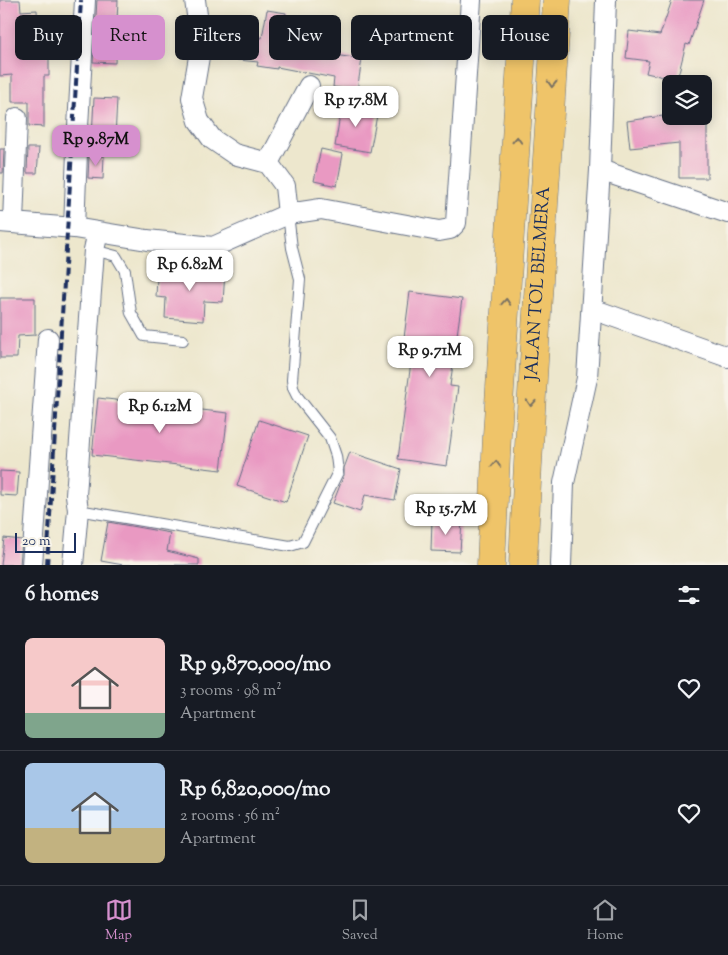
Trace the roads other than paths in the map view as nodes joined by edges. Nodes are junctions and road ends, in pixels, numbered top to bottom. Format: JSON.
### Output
{"nodes":[{"id":1,"x":85,"y":0,"type":"edge"},
{"id":2,"x":194,"y":0,"type":"edge"},
{"id":3,"x":471,"y":0,"type":"edge"},
{"id":4,"x":525,"y":0,"type":"edge"},
{"id":5,"x":557,"y":0,"type":"edge"},
{"id":6,"x":606,"y":0,"type":"edge"},
{"id":7,"x":309,"y":86,"type":"dead end"},
{"id":8,"x":17,"y":118,"type":"dead end"},
{"id":9,"x":268,"y":163,"type":"junction"},
{"id":10,"x":600,"y":170,"type":"junction"},
{"id":11,"x":728,"y":213,"type":"edge"},
{"id":12,"x":288,"y":214,"type":"junction"},
{"id":13,"x":7,"y":222,"type":"edge"},
{"id":14,"x":74,"y":228,"type":"junction"},
{"id":15,"x":96,"y":241,"type":"junction"},
{"id":16,"x":592,"y":309,"type":"junction"},
{"id":17,"x":48,"y":339,"type":"dead end"},
{"id":18,"x":183,"y":340,"type":"dead end"},
{"id":19,"x":728,"y":357,"type":"edge"},
{"id":20,"x":78,"y":510,"type":"junction"},
{"id":21,"x":32,"y":565,"type":"edge"},
{"id":22,"x":73,"y":565,"type":"edge"},
{"id":23,"x":491,"y":565,"type":"edge"},
{"id":24,"x":523,"y":565,"type":"edge"},
{"id":25,"x":560,"y":565,"type":"edge"}],
"edges":[{"from":1,"to":14,"type":"street"},
{"from":2,"to":9,"type":"street"},
{"from":3,"to":12,"type":"street"},
{"from":23,"to":4,"type":"highway","name":"JALAN TOL BELMERA","one_way":true},
{"from":5,"to":24,"type":"highway","name":"JALAN TOL BELMERA","one_way":true},
{"from":6,"to":10,"type":"street"},
{"from":7,"to":9,"type":"street"},
{"from":8,"to":13,"type":"street"},
{"from":9,"to":12,"type":"street"},
{"from":10,"to":11,"type":"street"},
{"from":10,"to":16,"type":"street"},
{"from":12,"to":15,"type":"street"},
{"from":12,"to":20,"type":"lane"},
{"from":13,"to":14,"type":"street"},
{"from":14,"to":15,"type":"street"},
{"from":15,"to":18,"type":"lane"},
{"from":15,"to":20,"type":"street"},
{"from":16,"to":19,"type":"street"},
{"from":16,"to":25,"type":"street"},
{"from":17,"to":21,"type":"street"},
{"from":20,"to":22,"type":"street"}]}
